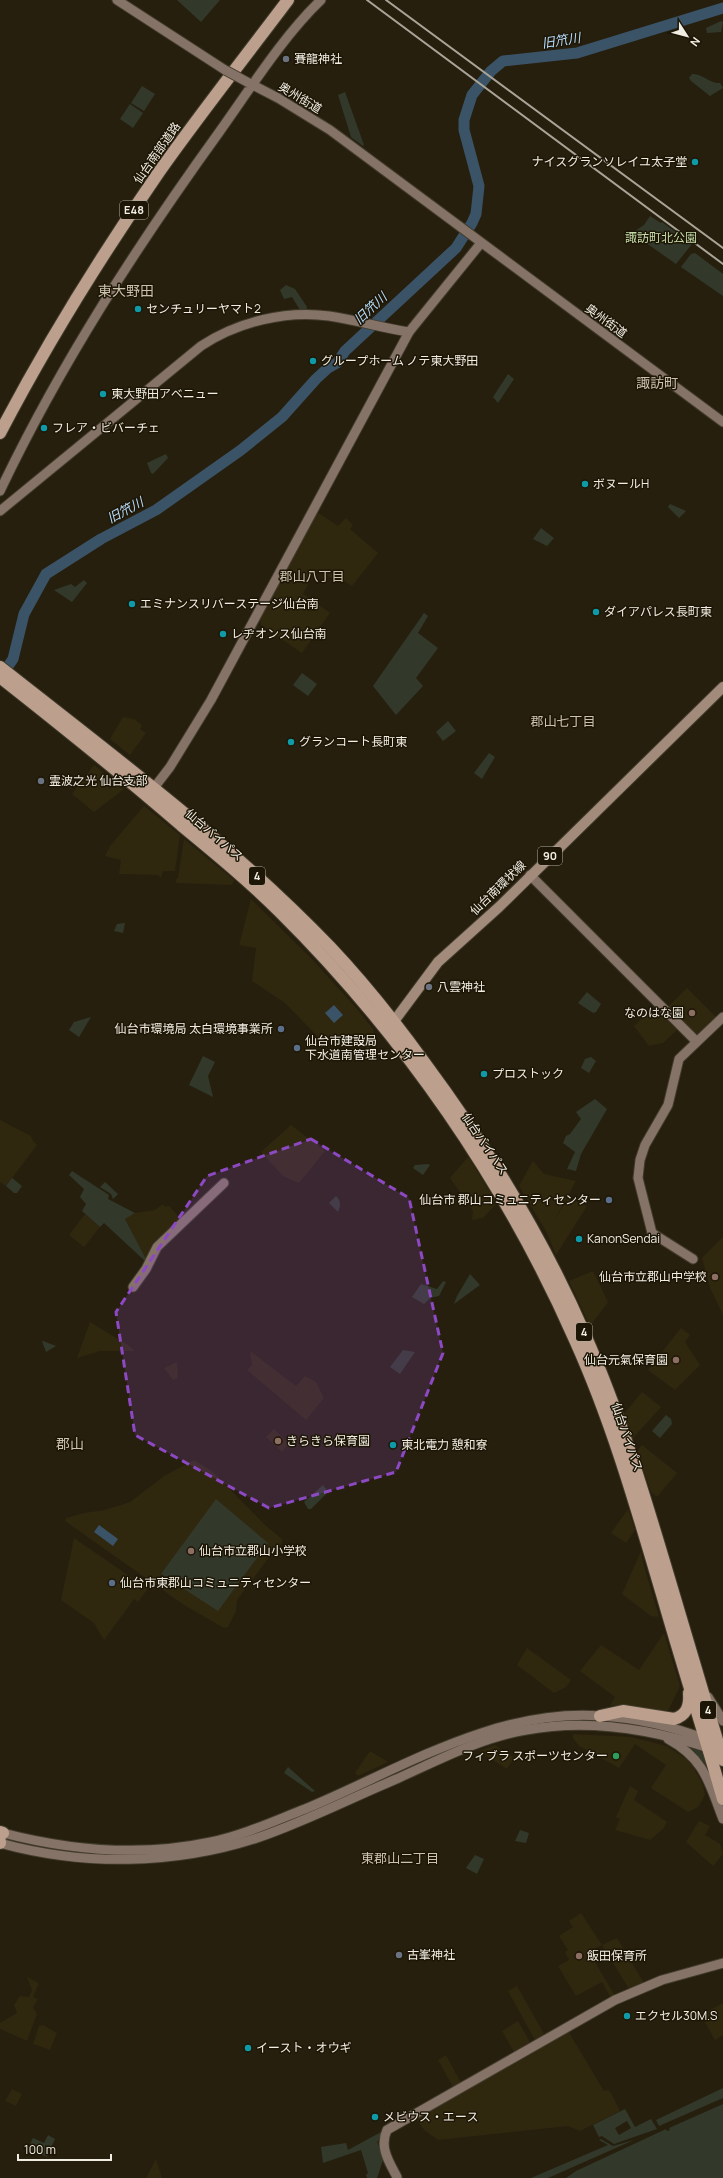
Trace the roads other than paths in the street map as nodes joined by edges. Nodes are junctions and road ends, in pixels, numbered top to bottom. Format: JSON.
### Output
{"nodes":[{"id":1,"x":117,"y":0,"type":"edge"},
{"id":2,"x":288,"y":0,"type":"edge"},
{"id":3,"x":321,"y":0,"type":"edge"},
{"id":4,"x":251,"y":84,"type":"junction"},
{"id":5,"x":478,"y":241,"type":"junction"},
{"id":6,"x":409,"y":332,"type":"junction"},
{"id":7,"x":723,"y":422,"type":"edge"},
{"id":8,"x":0,"y":433,"type":"edge"},
{"id":9,"x":0,"y":491,"type":"edge"},
{"id":10,"x":0,"y":511,"type":"edge"},
{"id":11,"x":0,"y":658,"type":"edge"},
{"id":12,"x":0,"y":667,"type":"edge"},
{"id":13,"x":0,"y":677,"type":"edge"},
{"id":14,"x":0,"y":684,"type":"edge"},
{"id":15,"x":723,"y":687,"type":"edge"},
{"id":16,"x":24,"y":690,"type":"junction"},
{"id":17,"x":151,"y":792,"type":"junction"},
{"id":18,"x":530,"y":876,"type":"junction"},
{"id":19,"x":723,"y":1017,"type":"edge"},
{"id":20,"x":394,"y":1021,"type":"junction"},
{"id":21,"x":386,"y":1032,"type":"junction"},
{"id":22,"x":696,"y":1041,"type":"junction"},
{"id":23,"x":224,"y":1183,"type":"dead end"},
{"id":24,"x":693,"y":1259,"type":"dead end"},
{"id":25,"x":133,"y":1287,"type":"dead end"},
{"id":26,"x":688,"y":1681,"type":"junction"},
{"id":27,"x":701,"y":1686,"type":"junction"},
{"id":28,"x":600,"y":1716,"type":"junction"},
{"id":29,"x":723,"y":1721,"type":"edge"},
{"id":30,"x":658,"y":1734,"type":"junction"},
{"id":31,"x":717,"y":1748,"type":"edge"},
{"id":32,"x":723,"y":1799,"type":"edge"},
{"id":33,"x":723,"y":1819,"type":"edge"},
{"id":34,"x":1,"y":1838,"type":"edge"},
{"id":35,"x":723,"y":1963,"type":"edge"},
{"id":36,"x":397,"y":2177,"type":"edge"}],
"edges":[{"from":1,"to":4,"type":"street","name":"奥州街道","bridge":true},
{"from":2,"to":8,"type":"highway","name":"仙台南部道路","number":"E48"},
{"from":3,"to":4,"type":"street"},
{"from":4,"to":5,"type":"street","name":"奥州街道"},
{"from":4,"to":9,"type":"street"},
{"from":5,"to":6,"type":"street"},
{"from":5,"to":7,"type":"street","name":"奥州街道"},
{"from":6,"to":10,"type":"street"},
{"from":6,"to":17,"type":"street"},
{"from":11,"to":16,"type":"highway"},
{"from":12,"to":16,"type":"highway","name":"仙台バイパス","number":"4"},
{"from":13,"to":16,"type":"highway","name":"仙台バイパス","number":"4"},
{"from":14,"to":16,"type":"street"},
{"from":15,"to":18,"type":"main road","name":"仙台南環状線","number":"90"},
{"from":16,"to":17,"type":"highway","name":"仙台バイパス","number":"4"},
{"from":16,"to":17,"type":"highway","name":"仙台バイパス","number":"4"},
{"from":17,"to":20,"type":"highway","name":"仙台バイパス","number":"4"},
{"from":17,"to":21,"type":"highway","name":"仙台バイパス","number":"4"},
{"from":18,"to":20,"type":"main road","name":"仙台南環状線","number":"90"},
{"from":18,"to":22,"type":"street"},
{"from":19,"to":22,"type":"street"},
{"from":20,"to":21,"type":"main road","name":"仙台南環状線","number":"90"},
{"from":20,"to":27,"type":"highway","name":"仙台バイパス","number":"4"},
{"from":21,"to":26,"type":"highway","name":"仙台バイパス","number":"4"},
{"from":22,"to":24,"type":"street"},
{"from":23,"to":25,"type":"street"},
{"from":26,"to":28,"type":"highway"},
{"from":26,"to":31,"type":"highway","name":"仙台バイパス","number":"4"},
{"from":27,"to":29,"type":"street"},
{"from":27,"to":31,"type":"highway","name":"仙台バイパス","number":"4"},
{"from":28,"to":31,"type":"street"},
{"from":28,"to":34,"type":"street"},
{"from":30,"to":31,"type":"street"},
{"from":30,"to":33,"type":"street"},
{"from":30,"to":34,"type":"street"},
{"from":31,"to":32,"type":"highway","name":"仙台バイパス","number":"4"},
{"from":35,"to":36,"type":"street"}]}
